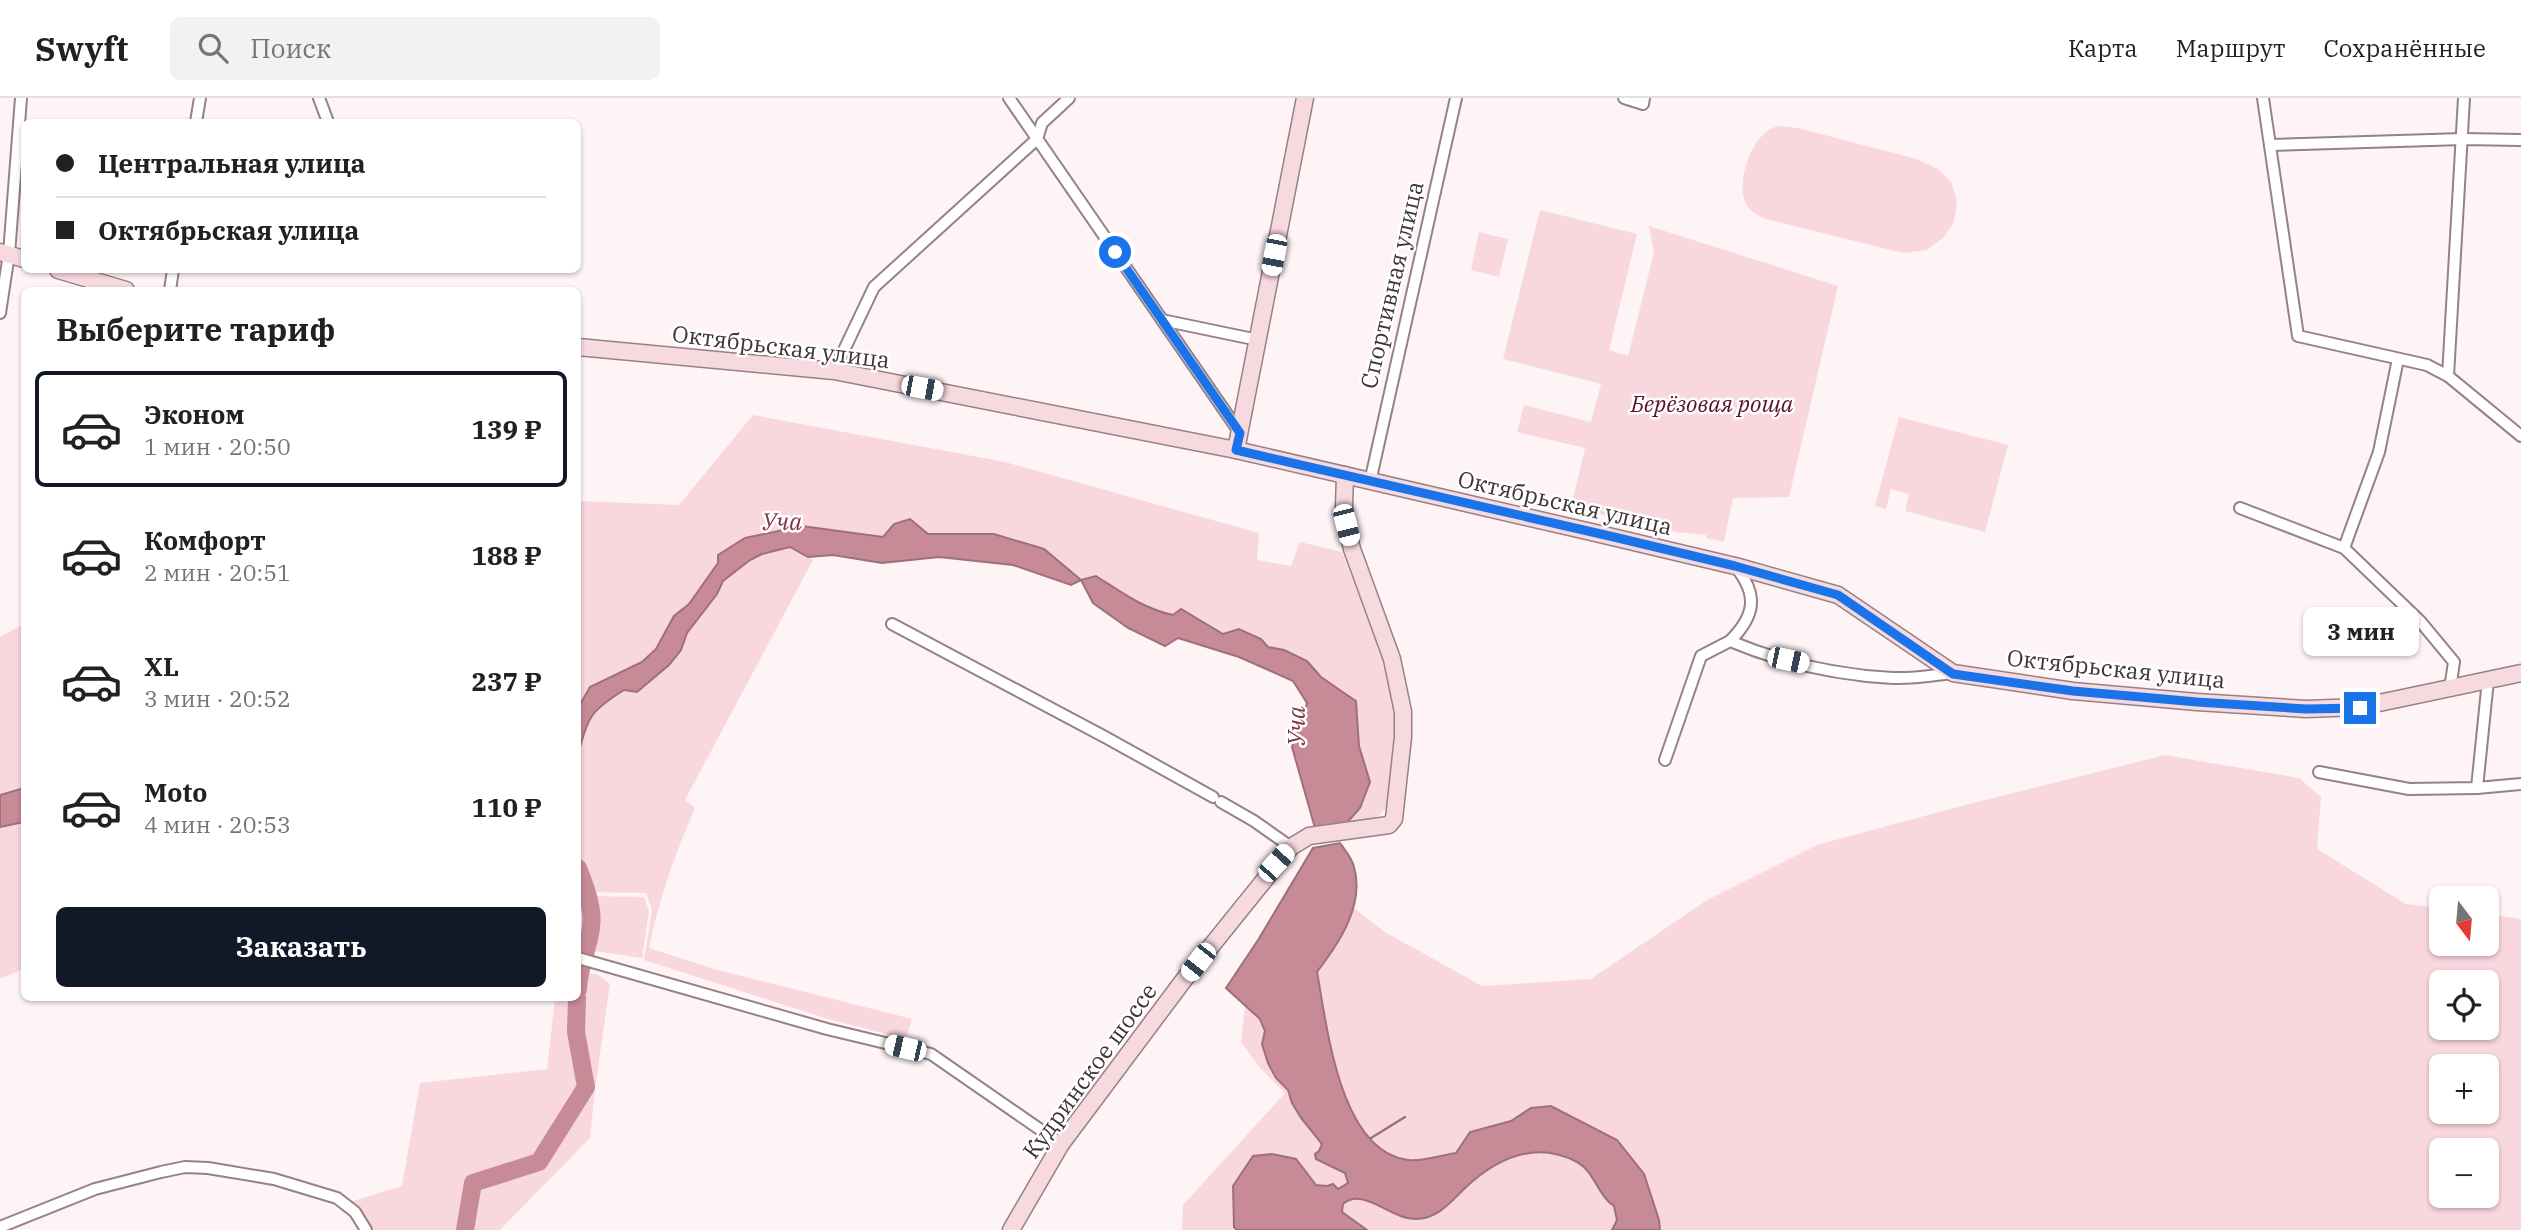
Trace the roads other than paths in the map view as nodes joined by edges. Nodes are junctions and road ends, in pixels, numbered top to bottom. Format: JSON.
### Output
{"nodes":[{"id":1,"x":21,"y":98,"type":"edge"},
{"id":2,"x":200,"y":98,"type":"edge"},
{"id":3,"x":319,"y":98,"type":"edge"},
{"id":4,"x":1009,"y":98,"type":"edge"},
{"id":5,"x":1069,"y":98,"type":"edge"},
{"id":6,"x":1304,"y":98,"type":"edge"},
{"id":7,"x":1456,"y":98,"type":"edge"},
{"id":8,"x":1624,"y":98,"type":"edge"},
{"id":9,"x":2263,"y":98,"type":"edge"},
{"id":10,"x":2464,"y":98,"type":"edge"},
{"id":11,"x":1644,"y":101,"type":"edge"},
{"id":12,"x":196,"y":119,"type":"edge"},
{"id":13,"x":327,"y":119,"type":"edge"},
{"id":14,"x":1037,"y":139,"type":"junction"},
{"id":15,"x":2463,"y":139,"type":"junction"},
{"id":16,"x":2521,"y":140,"type":"edge"},
{"id":17,"x":2270,"y":145,"type":"junction"},
{"id":18,"x":11,"y":255,"type":"edge"},
{"id":19,"x":68,"y":273,"type":"edge"},
{"id":20,"x":116,"y":287,"type":"edge"},
{"id":21,"x":0,"y":313,"type":"edge"},
{"id":22,"x":1162,"y":320,"type":"junction"},
{"id":23,"x":1258,"y":340,"type":"junction"},
{"id":24,"x":581,"y":347,"type":"edge"},
{"id":25,"x":2398,"y":359,"type":"junction"},
{"id":26,"x":834,"y":371,"type":"junction"},
{"id":27,"x":2448,"y":376,"type":"junction"},
{"id":28,"x":1240,"y":433,"type":"junction"},
{"id":29,"x":2521,"y":436,"type":"edge"},
{"id":30,"x":1236,"y":450,"type":"junction"},
{"id":31,"x":1345,"y":475,"type":"junction"},
{"id":32,"x":1370,"y":482,"type":"junction"},
{"id":33,"x":2240,"y":508,"type":"dead end"},
{"id":34,"x":2344,"y":548,"type":"junction"},
{"id":35,"x":1735,"y":566,"type":"junction"},
{"id":36,"x":892,"y":624,"type":"dead end"},
{"id":37,"x":1730,"y":641,"type":"junction"},
{"id":38,"x":2521,"y":673,"type":"edge"},
{"id":39,"x":1953,"y":674,"type":"junction"},
{"id":40,"x":2488,"y":680,"type":"junction"},
{"id":41,"x":2450,"y":689,"type":"junction"},
{"id":42,"x":1665,"y":760,"type":"dead end"},
{"id":43,"x":2319,"y":772,"type":"dead end"},
{"id":44,"x":2521,"y":784,"type":"edge"},
{"id":45,"x":2477,"y":788,"type":"junction"},
{"id":46,"x":1291,"y":847,"type":"junction"},
{"id":47,"x":581,"y":959,"type":"edge"},
{"id":48,"x":1061,"y":1144,"type":"junction"},
{"id":49,"x":0,"y":1227,"type":"edge"},
{"id":50,"x":366,"y":1230,"type":"edge"},
{"id":51,"x":1011,"y":1230,"type":"edge"}],
"edges":[{"from":1,"to":18,"type":"street"},
{"from":2,"to":12,"type":"street"},
{"from":3,"to":13,"type":"street"},
{"from":4,"to":14,"type":"street"},
{"from":5,"to":14,"type":"street"},
{"from":6,"to":23,"type":"street"},
{"from":7,"to":32,"type":"street","name":"Спортивная улица"},
{"from":8,"to":11,"type":"street"},
{"from":9,"to":17,"type":"street"},
{"from":10,"to":15,"type":"street"},
{"from":14,"to":22,"type":"street"},
{"from":14,"to":26,"type":"street"},
{"from":15,"to":16,"type":"street"},
{"from":15,"to":17,"type":"street"},
{"from":15,"to":27,"type":"street"},
{"from":17,"to":25,"type":"street"},
{"from":18,"to":21,"type":"street"},
{"from":19,"to":20,"type":"street"},
{"from":22,"to":23,"type":"street"},
{"from":22,"to":28,"type":"street"},
{"from":23,"to":28,"type":"street"},
{"from":24,"to":26,"type":"street","name":"Октябрьская улица"},
{"from":25,"to":27,"type":"street"},
{"from":25,"to":34,"type":"street"},
{"from":26,"to":30,"type":"street","name":"Октябрьская улица"},
{"from":27,"to":29,"type":"street"},
{"from":28,"to":30,"type":"street"},
{"from":30,"to":31,"type":"street","name":"Октябрьская улица"},
{"from":31,"to":32,"type":"street","name":"Октябрьская улица"},
{"from":31,"to":46,"type":"street","name":"Кудринское шоссе"},
{"from":32,"to":35,"type":"street","name":"Октябрьская улица"},
{"from":33,"to":34,"type":"street"},
{"from":34,"to":41,"type":"street"},
{"from":35,"to":37,"type":"street"},
{"from":35,"to":39,"type":"street","name":"Октябрьская улица"},
{"from":36,"to":46,"type":"street"},
{"from":37,"to":39,"type":"street"},
{"from":37,"to":42,"type":"street"},
{"from":38,"to":40,"type":"street","name":"Октябрьская улица"},
{"from":39,"to":41,"type":"street","name":"Октябрьская улица"},
{"from":40,"to":41,"type":"street","name":"Октябрьская улица"},
{"from":40,"to":45,"type":"street"},
{"from":43,"to":45,"type":"street"},
{"from":44,"to":45,"type":"street"},
{"from":46,"to":48,"type":"street","name":"Кудринское шоссе"},
{"from":47,"to":48,"type":"street"},
{"from":48,"to":51,"type":"street","name":"Кудринское шоссе"},
{"from":49,"to":50,"type":"street"}]}
